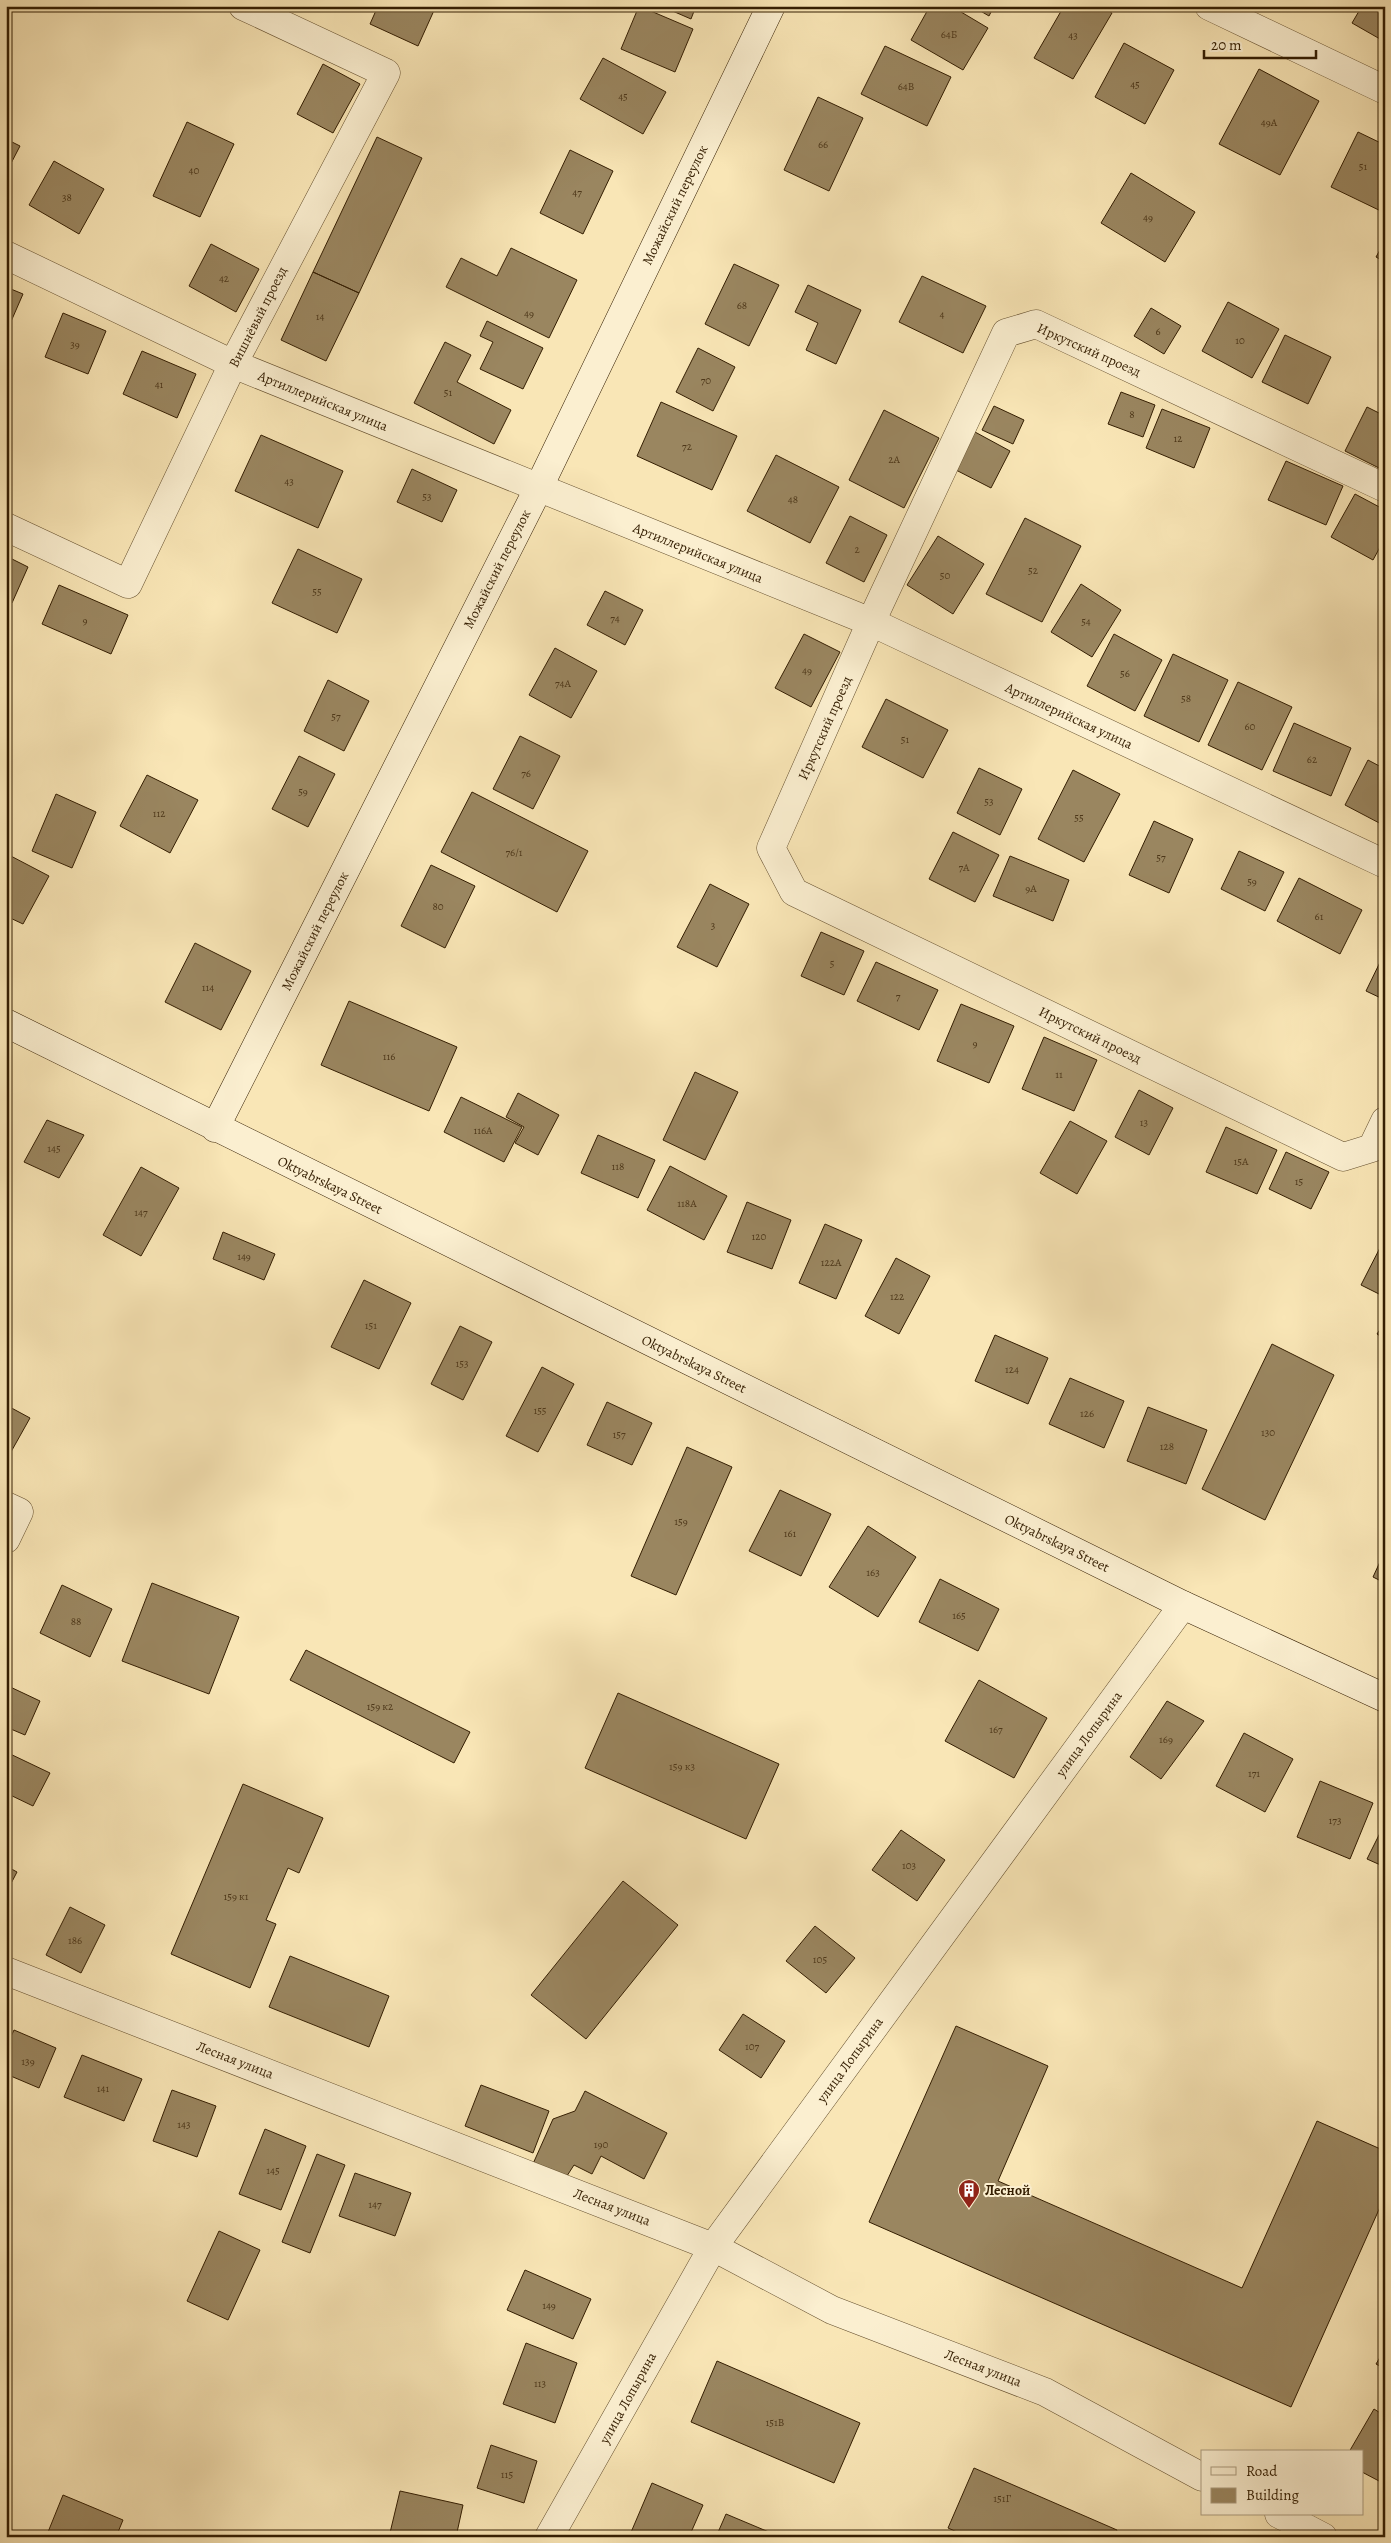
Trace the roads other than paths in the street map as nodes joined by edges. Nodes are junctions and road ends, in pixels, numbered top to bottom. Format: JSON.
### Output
{"nodes":[{"id":1,"x":243,"y":6,"type":"edge"},
{"id":2,"x":771,"y":6,"type":"edge"},
{"id":3,"x":1209,"y":6,"type":"edge"},
{"id":4,"x":1385,"y":90,"type":"edge"},
{"id":5,"x":6,"y":255,"type":"edge"},
{"id":6,"x":233,"y":364,"type":"junction"},
{"id":7,"x":1385,"y":488,"type":"edge"},
{"id":8,"x":538,"y":489,"type":"junction"},
{"id":9,"x":6,"y":527,"type":"edge"},
{"id":10,"x":871,"y":622,"type":"junction"},
{"id":11,"x":1385,"y":864,"type":"edge"},
{"id":12,"x":6,"y":1023,"type":"edge"},
{"id":13,"x":1385,"y":1121,"type":"edge"},
{"id":14,"x":215,"y":1128,"type":"junction"},
{"id":15,"x":13,"y":1509,"type":"edge"},
{"id":16,"x":6,"y":1539,"type":"edge"},
{"id":17,"x":1183,"y":1606,"type":"junction"},
{"id":18,"x":1385,"y":1698,"type":"edge"},
{"id":19,"x":6,"y":1971,"type":"edge"},
{"id":20,"x":713,"y":2247,"type":"junction"},
{"id":21,"x":1201,"y":2476,"type":"edge"},
{"id":22,"x":1283,"y":2516,"type":"edge"},
{"id":23,"x":550,"y":2537,"type":"edge"},
{"id":24,"x":1323,"y":2537,"type":"edge"}],
"edges":[{"from":1,"to":6,"type":"street","name":"Вишнёвый проезд"},
{"from":2,"to":8,"type":"street","name":"Можайский переулок"},
{"from":3,"to":4,"type":"street"},
{"from":5,"to":6,"type":"street","name":"Артиллерийская улица"},
{"from":6,"to":8,"type":"street","name":"Артиллерийская улица"},
{"from":6,"to":9,"type":"street","name":"Вишнёвый проезд"},
{"from":7,"to":10,"type":"street","name":"Иркутский проезд"},
{"from":8,"to":10,"type":"street","name":"Артиллерийская улица"},
{"from":8,"to":14,"type":"street","name":"Можайский переулок"},
{"from":10,"to":11,"type":"street","name":"Артиллерийская улица"},
{"from":10,"to":13,"type":"street","name":"Иркутский проезд"},
{"from":12,"to":14,"type":"street","name":"Oktyabrskaya Street"},
{"from":14,"to":17,"type":"street","name":"Oktyabrskaya Street"},
{"from":15,"to":16,"type":"street"},
{"from":17,"to":18,"type":"street","name":"Oktyabrskaya Street"},
{"from":17,"to":20,"type":"street","name":"улица Лопырина"},
{"from":19,"to":20,"type":"street","name":"Лесная улица"},
{"from":20,"to":21,"type":"street","name":"Лесная улица"},
{"from":20,"to":23,"type":"street","name":"улица Лопырина"},
{"from":22,"to":24,"type":"street"}]}
